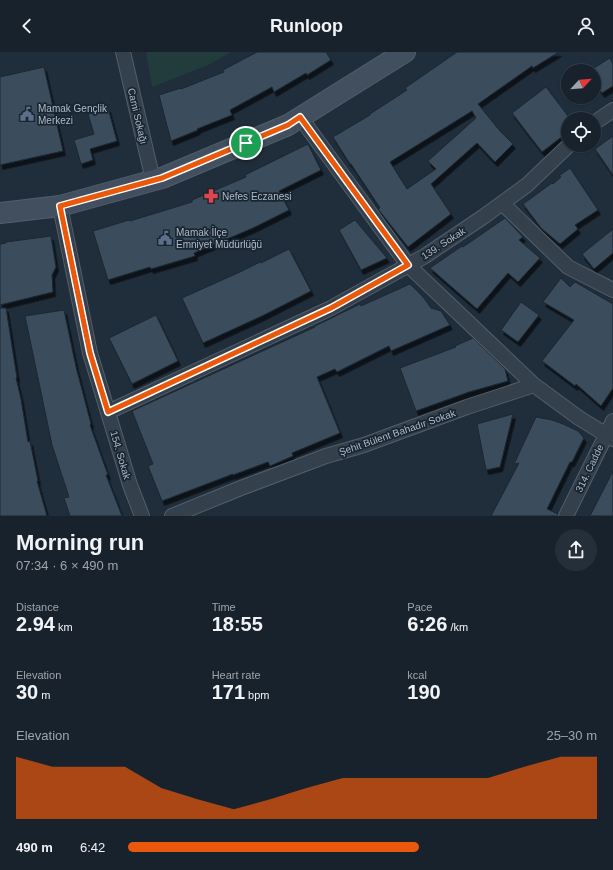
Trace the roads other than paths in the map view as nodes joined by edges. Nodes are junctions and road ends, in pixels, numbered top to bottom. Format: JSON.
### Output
{"nodes":[{"id":1,"x":123,"y":52,"type":"edge"},
{"id":2,"x":404,"y":52,"type":"edge"},
{"id":3,"x":613,"y":110,"type":"edge"},
{"id":4,"x":300,"y":117,"type":"junction"},
{"id":5,"x":601,"y":118,"type":"edge"},
{"id":6,"x":562,"y":152,"type":"edge"},
{"id":7,"x":153,"y":180,"type":"junction"},
{"id":8,"x":502,"y":203,"type":"junction"},
{"id":9,"x":60,"y":206,"type":"junction"},
{"id":10,"x":0,"y":213,"type":"edge"},
{"id":11,"x":408,"y":265,"type":"junction"},
{"id":12,"x":613,"y":290,"type":"edge"},
{"id":13,"x":534,"y":385,"type":"junction"},
{"id":14,"x":108,"y":412,"type":"junction"},
{"id":15,"x":613,"y":421,"type":"edge"},
{"id":16,"x":609,"y":437,"type":"edge"},
{"id":17,"x":142,"y":516,"type":"edge"},
{"id":18,"x":172,"y":516,"type":"edge"},
{"id":19,"x":566,"y":516,"type":"edge"}],
"edges":[{"from":1,"to":7,"type":"street","name":"Cami Sokağı"},
{"from":2,"to":4,"type":"street"},
{"from":3,"to":5,"type":"street"},
{"from":4,"to":7,"type":"street"},
{"from":4,"to":11,"type":"street"},
{"from":6,"to":8,"type":"street","name":"139. Sokak"},
{"from":7,"to":9,"type":"street"},
{"from":8,"to":11,"type":"street","name":"139. Sokak"},
{"from":8,"to":12,"type":"street"},
{"from":9,"to":10,"type":"street"},
{"from":9,"to":14,"type":"street","name":"154. Sokak"},
{"from":11,"to":13,"type":"street"},
{"from":11,"to":14,"type":"street","name":"139. Sokak"},
{"from":13,"to":16,"type":"street"},
{"from":13,"to":18,"type":"street","name":"Şehit Bülent Bahadır Sokak"},
{"from":14,"to":17,"type":"street","name":"154. Sokak"},
{"from":15,"to":16,"type":"street","name":"314. Cadde"},
{"from":16,"to":19,"type":"street","name":"314. Cadde"}]}
